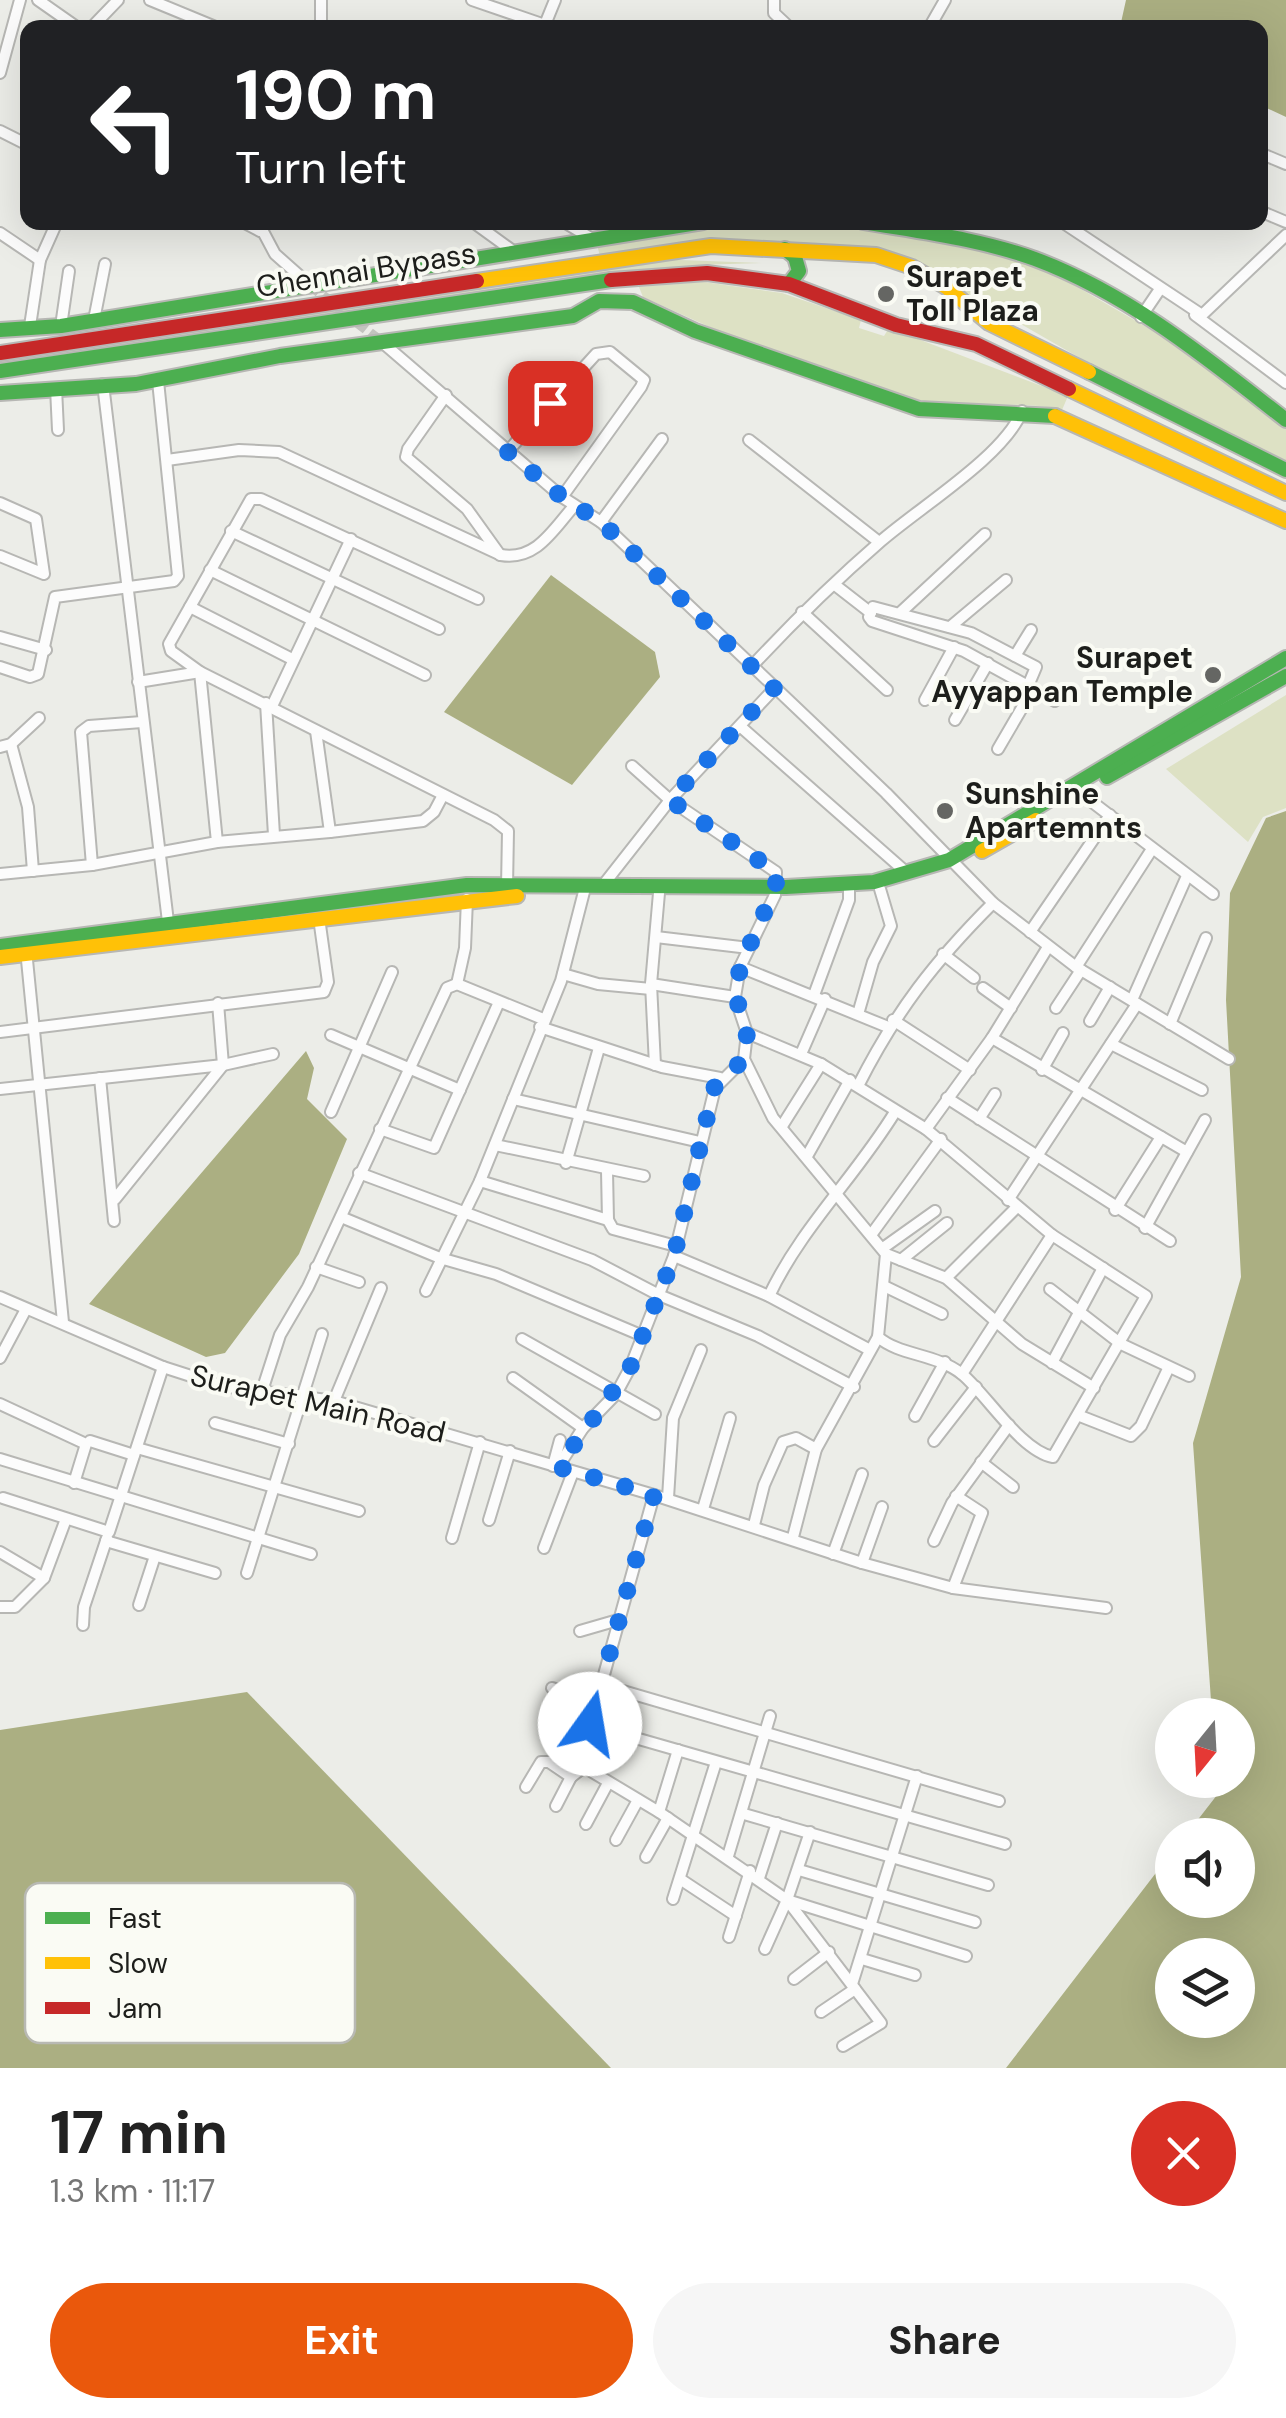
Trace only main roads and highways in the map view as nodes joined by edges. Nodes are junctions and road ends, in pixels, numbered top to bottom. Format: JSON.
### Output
{"nodes":[{"id":1,"x":658,"y":230,"type":"edge"},
{"id":2,"x":908,"y":230,"type":"edge"},
{"id":3,"x":785,"y":249,"type":"junction"},
{"id":4,"x":788,"y":284,"type":"junction"},
{"id":5,"x":989,"y":323,"type":"junction"},
{"id":6,"x":0,"y":330,"type":"edge"},
{"id":7,"x":976,"y":344,"type":"junction"},
{"id":8,"x":0,"y":353,"type":"edge"},
{"id":9,"x":0,"y":371,"type":"edge"},
{"id":10,"x":0,"y":393,"type":"edge"},
{"id":11,"x":1286,"y":420,"type":"edge"},
{"id":12,"x":1286,"y":470,"type":"edge"},
{"id":13,"x":1286,"y":494,"type":"edge"},
{"id":14,"x":1286,"y":521,"type":"edge"},
{"id":15,"x":1286,"y":658,"type":"edge"},
{"id":16,"x":1286,"y":676,"type":"edge"},
{"id":17,"x":1211,"y":712,"type":"junction"},
{"id":18,"x":1026,"y":820,"type":"junction"},
{"id":19,"x":952,"y":862,"type":"junction"},
{"id":20,"x":585,"y":888,"type":"junction"},
{"id":21,"x":850,"y":890,"type":"junction"},
{"id":22,"x":775,"y":891,"type":"junction"},
{"id":23,"x":169,"y":930,"type":"junction"},
{"id":24,"x":0,"y":946,"type":"edge"},
{"id":25,"x":26,"y":948,"type":"junction"},
{"id":26,"x":0,"y":957,"type":"edge"}],
"edges":[{"from":1,"to":6,"type":"main road"},
{"from":2,"to":11,"type":"main road"},
{"from":3,"to":4,"type":"main road"},
{"from":3,"to":5,"type":"main road","name":"Chennai Bypass"},
{"from":3,"to":8,"type":"main road","name":"Chennai Bypass"},
{"from":4,"to":7,"type":"main road","name":"Chennai Bypass"},
{"from":4,"to":9,"type":"main road","name":"Chennai Bypass"},
{"from":5,"to":7,"type":"main road"},
{"from":5,"to":12,"type":"main road","name":"Chennai Bypass"},
{"from":7,"to":13,"type":"main road","name":"Chennai Bypass"},
{"from":10,"to":14,"type":"main road"},
{"from":15,"to":17,"type":"main road"},
{"from":16,"to":17,"type":"main road"},
{"from":17,"to":18,"type":"main road"},
{"from":17,"to":18,"type":"main road"},
{"from":18,"to":19,"type":"main road"},
{"from":19,"to":21,"type":"main road"},
{"from":19,"to":21,"type":"main road"},
{"from":20,"to":22,"type":"main road"},
{"from":20,"to":22,"type":"main road"},
{"from":20,"to":23,"type":"main road"},
{"from":20,"to":23,"type":"main road"},
{"from":21,"to":22,"type":"main road"},
{"from":23,"to":25,"type":"main road"},
{"from":24,"to":25,"type":"main road"},
{"from":25,"to":26,"type":"main road"}]}
